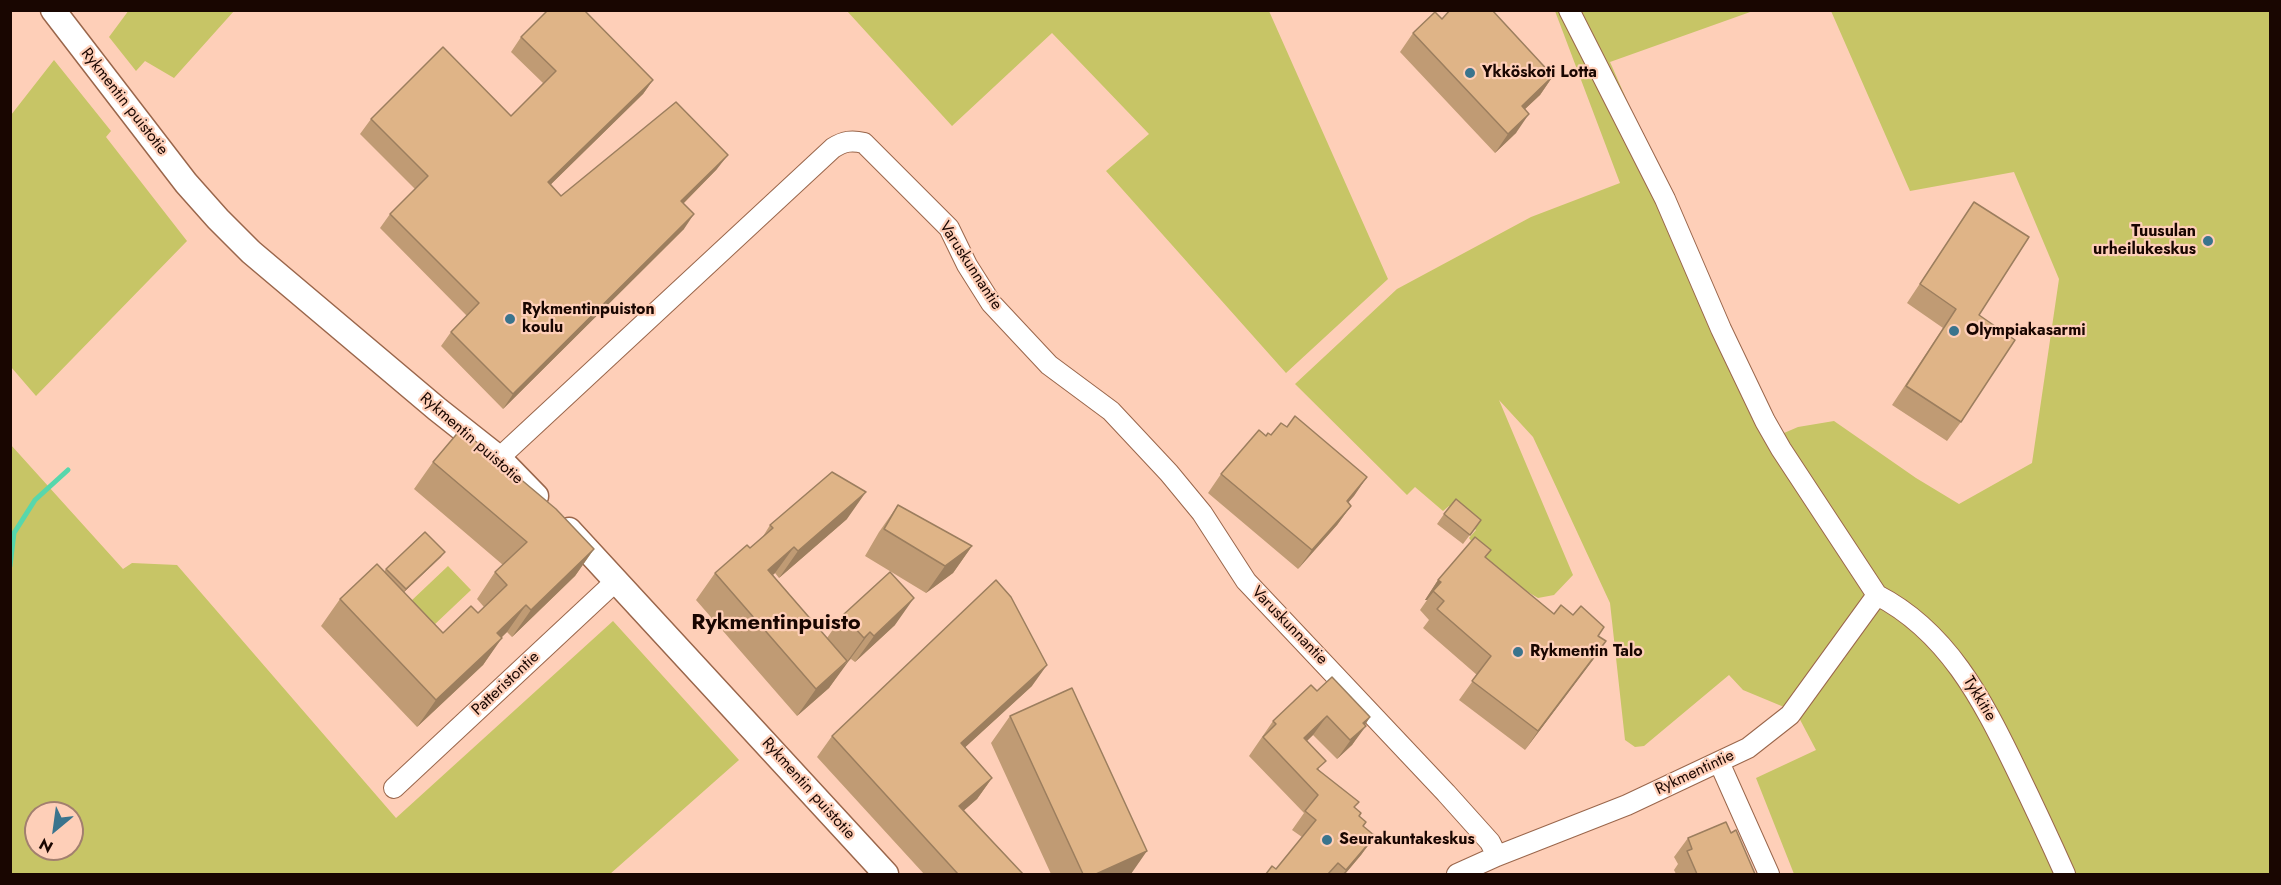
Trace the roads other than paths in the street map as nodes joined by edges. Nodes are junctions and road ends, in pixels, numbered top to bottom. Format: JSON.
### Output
{"nodes":[{"id":1,"x":53,"y":10,"type":"edge"},
{"id":2,"x":1569,"y":10,"type":"edge"},
{"id":3,"x":499,"y":458,"type":"junction"},
{"id":4,"x":617,"y":580,"type":"junction"},
{"id":5,"x":1877,"y":595,"type":"junction"},
{"id":6,"x":1719,"y":762,"type":"junction"},
{"id":7,"x":394,"y":788,"type":"dead end"},
{"id":8,"x":1497,"y":856,"type":"junction"},
{"id":9,"x":886,"y":874,"type":"edge"},
{"id":10,"x":1456,"y":874,"type":"edge"},
{"id":11,"x":1769,"y":874,"type":"edge"},
{"id":12,"x":2065,"y":874,"type":"edge"}],
"edges":[{"from":1,"to":3,"type":"street","name":"Rykmentin puistotie"},
{"from":2,"to":5,"type":"street","name":"Tykkitie"},
{"from":3,"to":4,"type":"street","name":"Rykmentin puistotie"},
{"from":3,"to":8,"type":"street","name":"Varuskunnantie"},
{"from":4,"to":7,"type":"street","name":"Patteristontie"},
{"from":4,"to":9,"type":"street","name":"Rykmentin puistotie"},
{"from":5,"to":6,"type":"street","name":"Rykmentintie"},
{"from":5,"to":12,"type":"street","name":"Tykkitie"},
{"from":6,"to":8,"type":"street","name":"Rykmentintie"},
{"from":6,"to":11,"type":"street"},
{"from":8,"to":10,"type":"street","name":"Rykmentintie"}]}
